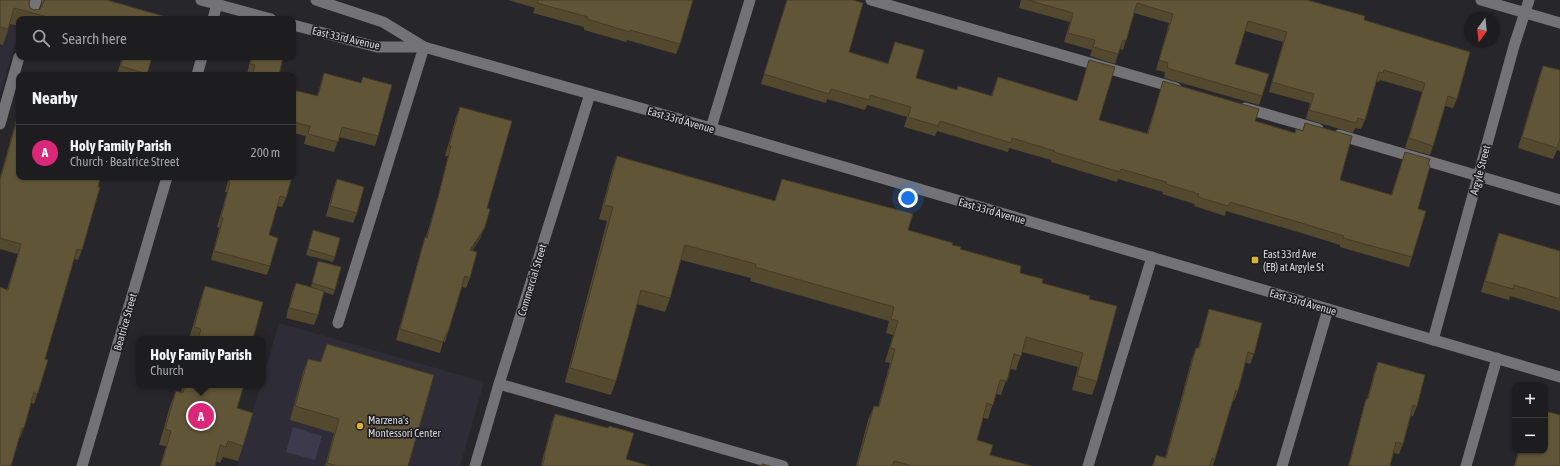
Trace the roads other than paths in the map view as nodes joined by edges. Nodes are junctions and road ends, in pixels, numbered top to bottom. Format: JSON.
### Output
{"nodes":[{"id":1,"x":36,"y":0,"type":"edge"},
{"id":2,"x":201,"y":0,"type":"edge"},
{"id":3,"x":316,"y":0,"type":"edge"},
{"id":4,"x":750,"y":0,"type":"edge"},
{"id":5,"x":871,"y":0,"type":"edge"},
{"id":6,"x":1481,"y":0,"type":"edge"},
{"id":7,"x":1529,"y":0,"type":"edge"},
{"id":8,"x":218,"y":2,"type":"edge"},
{"id":9,"x":1524,"y":12,"type":"junction"},
{"id":10,"x":31,"y":16,"type":"edge"},
{"id":11,"x":214,"y":16,"type":"edge"},
{"id":12,"x":262,"y":16,"type":"edge"},
{"id":13,"x":1560,"y":23,"type":"edge"},
{"id":14,"x":296,"y":26,"type":"edge"},
{"id":15,"x":424,"y":47,"type":"junction"},
{"id":16,"x":18,"y":60,"type":"edge"},
{"id":17,"x":201,"y":60,"type":"edge"},
{"id":18,"x":198,"y":72,"type":"edge"},
{"id":19,"x":1186,"y":91,"type":"edge"},
{"id":20,"x":590,"y":94,"type":"junction"},
{"id":21,"x":1232,"y":104,"type":"edge"},
{"id":22,"x":0,"y":124,"type":"edge"},
{"id":23,"x":711,"y":128,"type":"junction"},
{"id":24,"x":1478,"y":175,"type":"junction"},
{"id":25,"x":166,"y":180,"type":"edge"},
{"id":26,"x":1560,"y":200,"type":"edge"},
{"id":27,"x":1152,"y":257,"type":"junction"},
{"id":28,"x":1328,"y":309,"type":"junction"},
{"id":29,"x":338,"y":324,"type":"dead end"},
{"id":30,"x":1433,"y":340,"type":"junction"},
{"id":31,"x":1497,"y":358,"type":"junction"},
{"id":32,"x":1560,"y":377,"type":"edge"},
{"id":33,"x":499,"y":384,"type":"junction"},
{"id":34,"x":82,"y":466,"type":"edge"},
{"id":35,"x":475,"y":466,"type":"edge"},
{"id":36,"x":783,"y":466,"type":"edge"},
{"id":37,"x":1088,"y":466,"type":"edge"},
{"id":38,"x":1282,"y":466,"type":"edge"},
{"id":39,"x":1466,"y":466,"type":"edge"}],
"edges":[{"from":1,"to":10,"type":"street"},
{"from":2,"to":8,"type":"street"},
{"from":3,"to":15,"type":"street","name":"East 33rd Avenue"},
{"from":4,"to":23,"type":"street"},
{"from":5,"to":19,"type":"street"},
{"from":6,"to":9,"type":"street"},
{"from":7,"to":9,"type":"street","name":"Argyle Street"},
{"from":8,"to":11,"type":"street"},
{"from":8,"to":12,"type":"street"},
{"from":9,"to":13,"type":"street"},
{"from":9,"to":24,"type":"street","name":"Argyle Street"},
{"from":14,"to":15,"type":"street","name":"East 33rd Avenue"},
{"from":15,"to":20,"type":"street","name":"East 33rd Avenue"},
{"from":15,"to":29,"type":"street"},
{"from":16,"to":22,"type":"street"},
{"from":17,"to":18,"type":"street"},
{"from":20,"to":23,"type":"street","name":"East 33rd Avenue"},
{"from":20,"to":33,"type":"street","name":"Commercial Street"},
{"from":21,"to":24,"type":"street"},
{"from":23,"to":27,"type":"street","name":"East 33rd Avenue"},
{"from":24,"to":26,"type":"street"},
{"from":24,"to":30,"type":"street","name":"Argyle Street"},
{"from":25,"to":34,"type":"street","name":"Beatrice Street"},
{"from":27,"to":28,"type":"street","name":"East 33rd Avenue"},
{"from":27,"to":37,"type":"street"},
{"from":28,"to":30,"type":"street","name":"East 33rd Avenue"},
{"from":28,"to":38,"type":"street"},
{"from":30,"to":31,"type":"street","name":"East 33rd Avenue"},
{"from":31,"to":32,"type":"street","name":"East 33rd Avenue"},
{"from":31,"to":39,"type":"street"},
{"from":33,"to":35,"type":"street","name":"Commercial Street"},
{"from":33,"to":36,"type":"street"}]}
